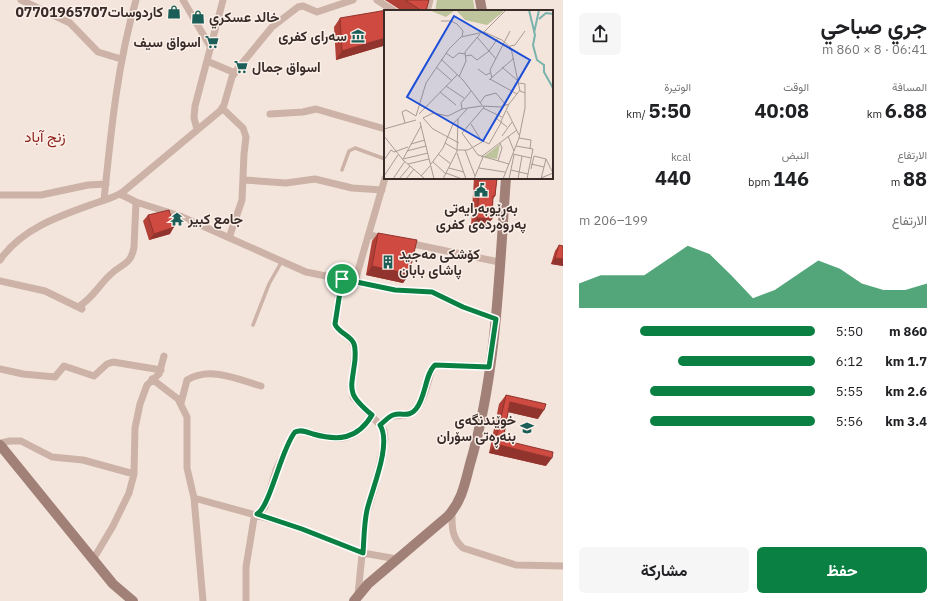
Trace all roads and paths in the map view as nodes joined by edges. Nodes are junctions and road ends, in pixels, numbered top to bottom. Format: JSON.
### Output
{"nodes":[{"id":1,"x":21,"y":0,"type":"edge"},
{"id":2,"x":136,"y":0,"type":"edge"},
{"id":3,"x":183,"y":0,"type":"edge"},
{"id":4,"x":223,"y":0,"type":"edge"},
{"id":5,"x":353,"y":0,"type":"edge"},
{"id":6,"x":377,"y":0,"type":"edge"},
{"id":7,"x":430,"y":0,"type":"edge"},
{"id":8,"x":480,"y":0,"type":"edge"},
{"id":9,"x":392,"y":10,"type":"edge"},
{"id":10,"x":427,"y":10,"type":"edge"},
{"id":11,"x":482,"y":10,"type":"edge"},
{"id":12,"x":210,"y":48,"type":"junction"},
{"id":13,"x":121,"y":59,"type":"junction"},
{"id":14,"x":207,"y":61,"type":"junction"},
{"id":15,"x":235,"y":73,"type":"junction"},
{"id":16,"x":222,"y":108,"type":"junction"},
{"id":17,"x":270,"y":114,"type":"dead end"},
{"id":18,"x":197,"y":129,"type":"junction"},
{"id":19,"x":384,"y":129,"type":"edge"},
{"id":20,"x":384,"y":159,"type":"edge"},
{"id":21,"x":342,"y":170,"type":"dead end"},
{"id":22,"x":385,"y":179,"type":"edge"},
{"id":23,"x":506,"y":179,"type":"edge"},
{"id":24,"x":244,"y":180,"type":"junction"},
{"id":25,"x":106,"y":184,"type":"junction"},
{"id":26,"x":382,"y":190,"type":"junction"},
{"id":27,"x":120,"y":194,"type":"junction"},
{"id":28,"x":0,"y":196,"type":"edge"},
{"id":29,"x":104,"y":200,"type":"junction"},
{"id":30,"x":136,"y":202,"type":"junction"},
{"id":31,"x":369,"y":235,"type":"junction"},
{"id":32,"x":228,"y":238,"type":"junction"},
{"id":33,"x":0,"y":260,"type":"edge"},
{"id":34,"x":282,"y":262,"type":"junction"},
{"id":35,"x":499,"y":262,"type":"junction"},
{"id":36,"x":342,"y":279,"type":"junction"},
{"id":37,"x":0,"y":281,"type":"edge"},
{"id":38,"x":355,"y":281,"type":"junction"},
{"id":39,"x":496,"y":319,"type":"junction"},
{"id":40,"x":253,"y":325,"type":"dead end"},
{"id":41,"x":164,"y":356,"type":"dead end"},
{"id":42,"x":489,"y":367,"type":"junction"},
{"id":43,"x":0,"y":369,"type":"edge"},
{"id":44,"x":161,"y":370,"type":"junction"},
{"id":45,"x":152,"y":379,"type":"junction"},
{"id":46,"x":261,"y":386,"type":"dead end"},
{"id":47,"x":181,"y":403,"type":"junction"},
{"id":48,"x":372,"y":415,"type":"junction"},
{"id":49,"x":380,"y":425,"type":"junction"},
{"id":50,"x":0,"y":444,"type":"edge"},
{"id":51,"x":134,"y":474,"type":"junction"},
{"id":52,"x":194,"y":498,"type":"junction"},
{"id":53,"x":452,"y":511,"type":"junction"},
{"id":54,"x":257,"y":514,"type":"junction"},
{"id":55,"x":363,"y":553,"type":"junction"},
{"id":56,"x":94,"y":558,"type":"junction"},
{"id":57,"x":397,"y":559,"type":"junction"},
{"id":58,"x":563,"y":566,"type":"edge"},
{"id":59,"x":356,"y":598,"type":"edge"},
{"id":60,"x":133,"y":601,"type":"edge"},
{"id":61,"x":203,"y":601,"type":"edge"},
{"id":62,"x":246,"y":601,"type":"edge"}],
"edges":[{"from":1,"to":13,"type":"street"},
{"from":2,"to":13,"type":"street"},
{"from":3,"to":12,"type":"street"},
{"from":4,"to":12,"type":"street"},
{"from":5,"to":15,"type":"street"},
{"from":6,"to":9,"type":"street"},
{"from":7,"to":10,"type":"street"},
{"from":8,"to":11,"type":"street"},
{"from":12,"to":14,"type":"street"},
{"from":13,"to":25,"type":"street"},
{"from":14,"to":15,"type":"street"},
{"from":14,"to":18,"type":"street"},
{"from":15,"to":16,"type":"street"},
{"from":16,"to":18,"type":"street"},
{"from":16,"to":24,"type":"street"},
{"from":17,"to":19,"type":"street"},
{"from":18,"to":27,"type":"street"},
{"from":20,"to":21,"type":"lane"},
{"from":22,"to":26,"type":"street"},
{"from":23,"to":35,"type":"street"},
{"from":24,"to":26,"type":"street"},
{"from":24,"to":32,"type":"street"},
{"from":25,"to":28,"type":"street"},
{"from":25,"to":29,"type":"street"},
{"from":26,"to":31,"type":"street"},
{"from":27,"to":29,"type":"street"},
{"from":27,"to":30,"type":"street"},
{"from":29,"to":33,"type":"street"},
{"from":30,"to":32,"type":"street"},
{"from":30,"to":37,"type":"street"},
{"from":31,"to":35,"type":"street"},
{"from":31,"to":38,"type":"street"},
{"from":32,"to":34,"type":"street"},
{"from":34,"to":36,"type":"street"},
{"from":34,"to":40,"type":"lane"},
{"from":35,"to":39,"type":"street"},
{"from":36,"to":38,"type":"street"},
{"from":36,"to":48,"type":"street"},
{"from":38,"to":39,"type":"street"},
{"from":39,"to":42,"type":"street"},
{"from":41,"to":44,"type":"street"},
{"from":42,"to":49,"type":"street"},
{"from":42,"to":53,"type":"street"},
{"from":43,"to":44,"type":"street"},
{"from":44,"to":45,"type":"street"},
{"from":45,"to":47,"type":"street"},
{"from":45,"to":51,"type":"street"},
{"from":46,"to":47,"type":"street"},
{"from":47,"to":52,"type":"street"},
{"from":48,"to":49,"type":"street"},
{"from":48,"to":54,"type":"street"},
{"from":49,"to":55,"type":"street"},
{"from":50,"to":51,"type":"street"},
{"from":50,"to":56,"type":"street"},
{"from":51,"to":56,"type":"street"},
{"from":52,"to":54,"type":"street"},
{"from":52,"to":61,"type":"street"},
{"from":53,"to":57,"type":"street"},
{"from":53,"to":58,"type":"street"},
{"from":54,"to":55,"type":"street"},
{"from":54,"to":62,"type":"street"},
{"from":55,"to":57,"type":"street"},
{"from":55,"to":59,"type":"street"},
{"from":56,"to":60,"type":"street"},
{"from":57,"to":59,"type":"street"}]}
